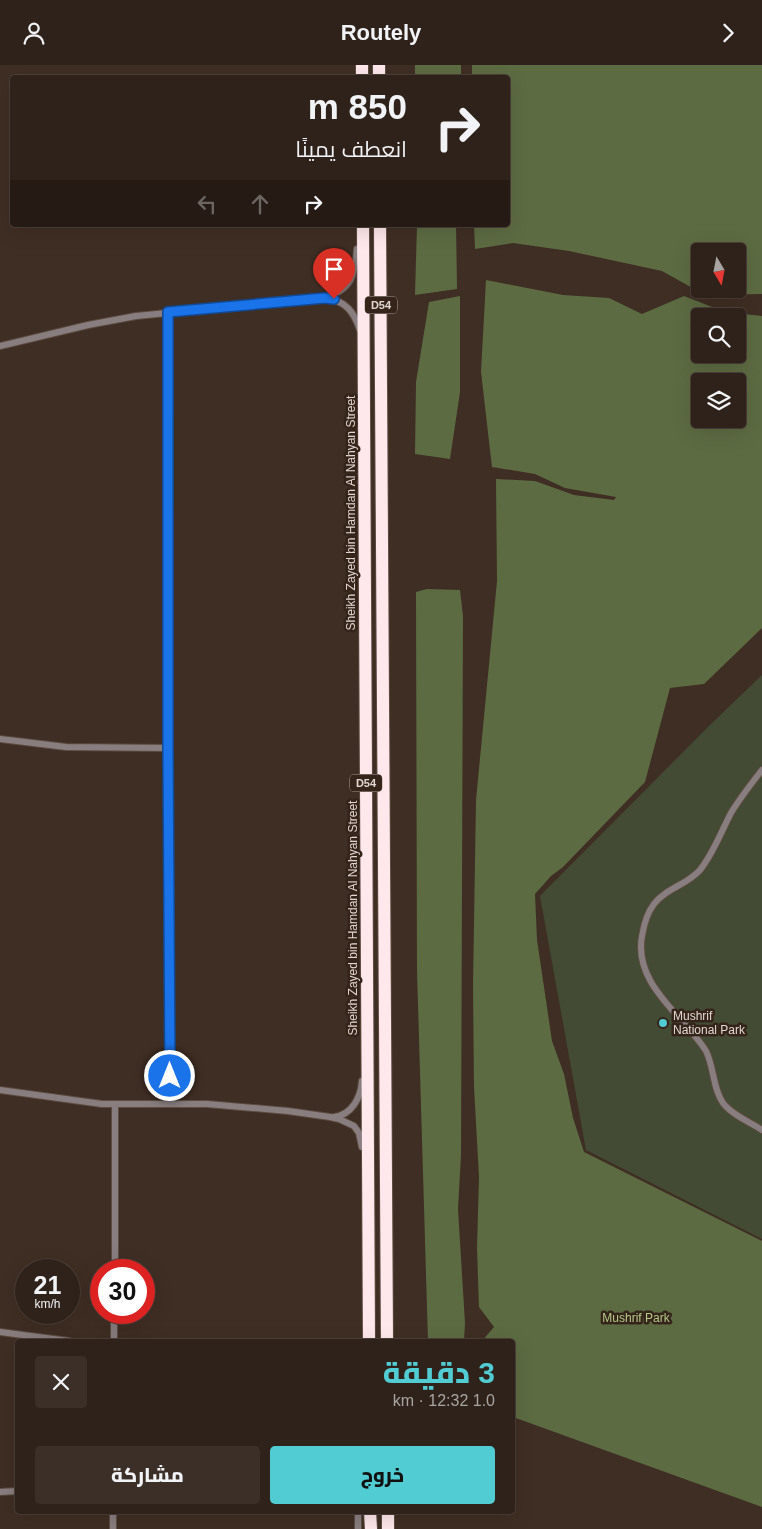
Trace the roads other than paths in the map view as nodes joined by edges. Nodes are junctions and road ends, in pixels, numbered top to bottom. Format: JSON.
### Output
{"nodes":[{"id":1,"x":362,"y":227,"type":"edge"},
{"id":2,"x":362,"y":227,"type":"edge"},
{"id":3,"x":380,"y":227,"type":"edge"},
{"id":4,"x":325,"y":298,"type":"junction"},
{"id":5,"x":168,"y":312,"type":"junction"},
{"id":6,"x":364,"y":340,"type":"junction"},
{"id":7,"x":0,"y":346,"type":"edge"},
{"id":8,"x":0,"y":739,"type":"edge"},
{"id":9,"x":168,"y":748,"type":"junction"},
{"id":10,"x":762,"y":770,"type":"edge"},
{"id":11,"x":368,"y":1039,"type":"junction"},
{"id":12,"x":0,"y":1090,"type":"edge"},
{"id":13,"x":170,"y":1104,"type":"junction"},
{"id":14,"x":115,"y":1105,"type":"junction"},
{"id":15,"x":330,"y":1117,"type":"junction"},
{"id":16,"x":762,"y":1130,"type":"edge"},
{"id":17,"x":368,"y":1177,"type":"junction"},
{"id":18,"x":115,"y":1259,"type":"edge"},
{"id":19,"x":114,"y":1324,"type":"edge"},
{"id":20,"x":0,"y":1332,"type":"edge"},
{"id":21,"x":54,"y":1339,"type":"edge"},
{"id":22,"x":114,"y":1339,"type":"edge"},
{"id":23,"x":369,"y":1339,"type":"edge"},
{"id":24,"x":387,"y":1339,"type":"edge"},
{"id":25,"x":15,"y":1491,"type":"edge"},
{"id":26,"x":0,"y":1493,"type":"edge"},
{"id":27,"x":113,"y":1514,"type":"edge"},
{"id":28,"x":358,"y":1514,"type":"edge"},
{"id":29,"x":370,"y":1514,"type":"edge"},
{"id":30,"x":388,"y":1514,"type":"edge"},
{"id":31,"x":113,"y":1529,"type":"edge"},
{"id":32,"x":358,"y":1529,"type":"edge"},
{"id":33,"x":370,"y":1529,"type":"edge"},
{"id":34,"x":388,"y":1529,"type":"edge"}],
"edges":[{"from":1,"to":4,"type":"street"},
{"from":2,"to":6,"type":"highway","name":"Sheikh Zayed bin Hamdan Al Nahyan Street","number":"D54"},
{"from":3,"to":24,"type":"highway","number":"D54"},
{"from":4,"to":5,"type":"street"},
{"from":4,"to":6,"type":"street"},
{"from":5,"to":7,"type":"street"},
{"from":5,"to":9,"type":"street"},
{"from":6,"to":11,"type":"highway","name":"Sheikh Zayed bin Hamdan Al Nahyan Street","number":"D54"},
{"from":8,"to":9,"type":"street"},
{"from":9,"to":13,"type":"street"},
{"from":10,"to":16,"type":"street"},
{"from":11,"to":15,"type":"street"},
{"from":11,"to":17,"type":"highway","name":"Sheikh Zayed bin Hamdan Al Nahyan Street","number":"D54"},
{"from":12,"to":14,"type":"street"},
{"from":13,"to":14,"type":"street"},
{"from":13,"to":15,"type":"street"},
{"from":14,"to":18,"type":"street"},
{"from":15,"to":17,"type":"street"},
{"from":17,"to":23,"type":"highway","name":"Sheikh Zayed bin Hamdan Al Nahyan Street","number":"D54"},
{"from":19,"to":22,"type":"street"},
{"from":20,"to":21,"type":"street"},
{"from":25,"to":26,"type":"street"},
{"from":27,"to":31,"type":"street"},
{"from":28,"to":32,"type":"street"},
{"from":29,"to":33,"type":"highway"},
{"from":30,"to":34,"type":"highway"}]}
